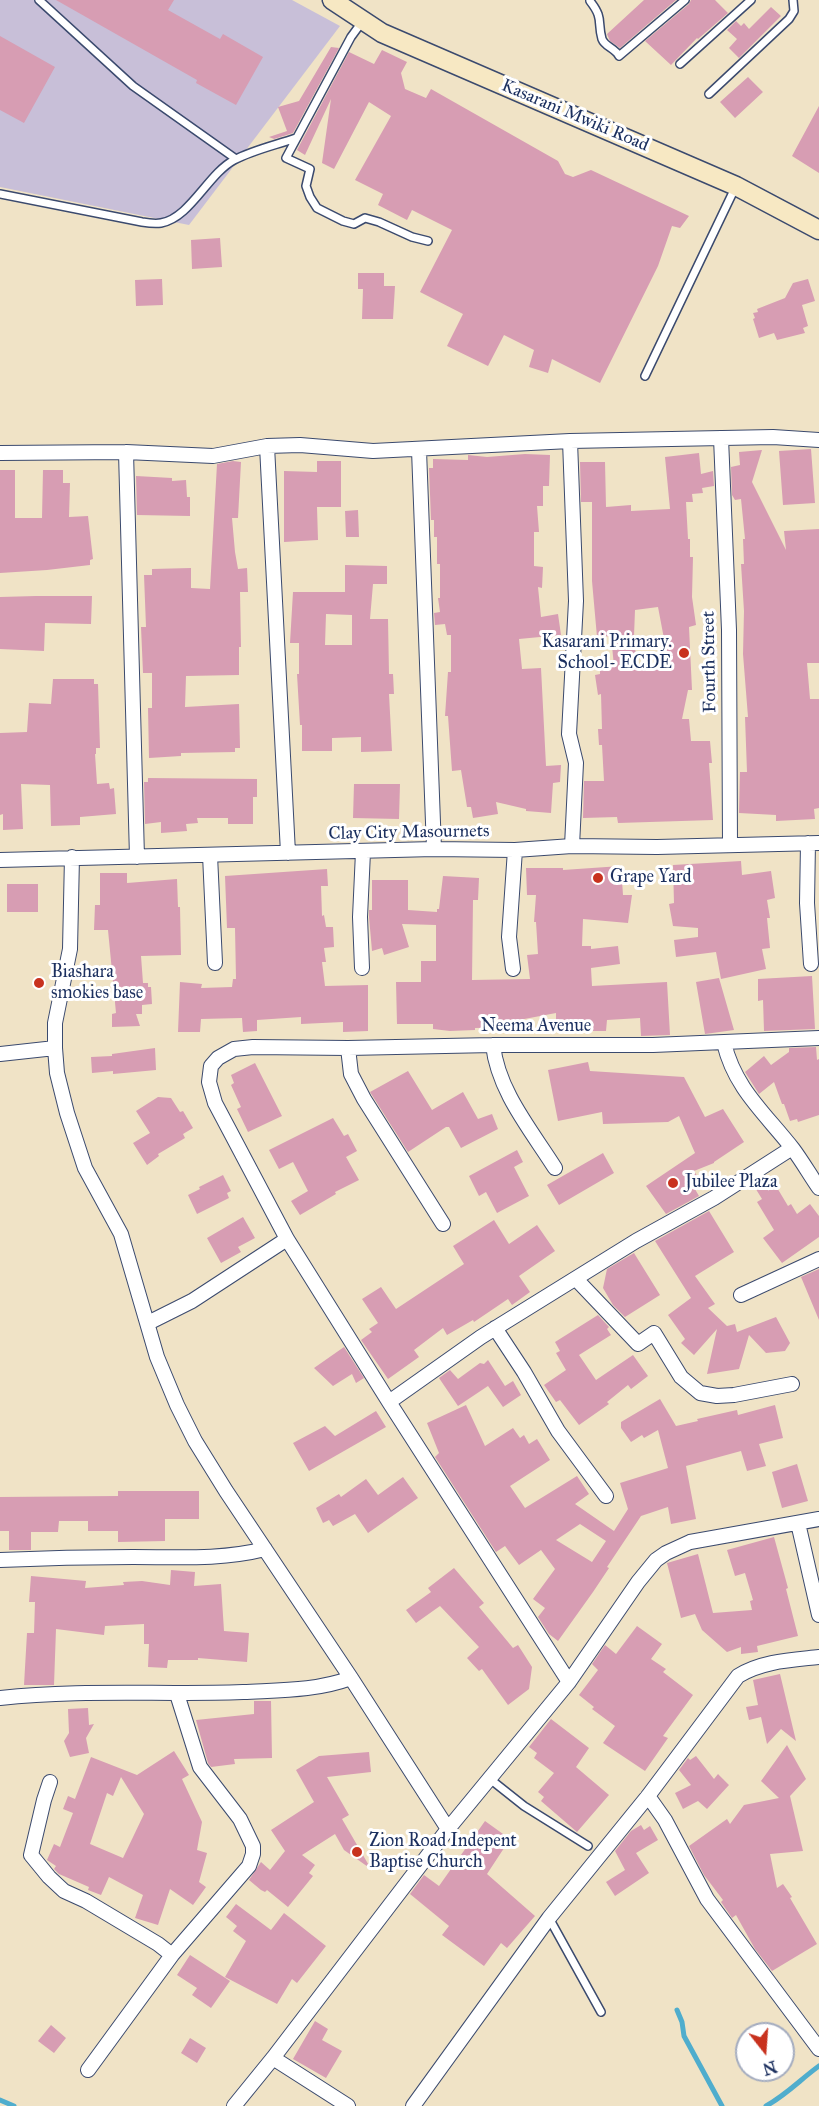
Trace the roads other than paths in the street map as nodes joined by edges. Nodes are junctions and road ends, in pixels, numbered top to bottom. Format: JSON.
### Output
{"nodes":[{"id":1,"x":39,"y":0,"type":"edge"},
{"id":2,"x":332,"y":0,"type":"edge"},
{"id":3,"x":685,"y":0,"type":"edge"},
{"id":4,"x":793,"y":0,"type":"edge"},
{"id":5,"x":590,"y":1,"type":"edge"},
{"id":6,"x":746,"y":2,"type":"edge"},
{"id":7,"x":382,"y":33,"type":"junction"},
{"id":8,"x":680,"y":64,"type":"dead end"},
{"id":9,"x":709,"y":94,"type":"dead end"},
{"id":10,"x":296,"y":138,"type":"junction"},
{"id":11,"x":236,"y":159,"type":"junction"},
{"id":12,"x":736,"y":186,"type":"junction"},
{"id":13,"x":0,"y":194,"type":"edge"},
{"id":14,"x":819,"y":231,"type":"edge"},
{"id":15,"x":428,"y":241,"type":"dead end"},
{"id":16,"x":645,"y":376,"type":"dead end"},
{"id":17,"x":721,"y":438,"type":"junction"},
{"id":18,"x":819,"y":440,"type":"edge"},
{"id":19,"x":570,"y":441,"type":"junction"},
{"id":20,"x":267,"y":447,"type":"junction"},
{"id":21,"x":419,"y":450,"type":"junction"},
{"id":22,"x":126,"y":452,"type":"junction"},
{"id":23,"x":0,"y":453,"type":"edge"},
{"id":24,"x":813,"y":843,"type":"edge"},
{"id":25,"x":730,"y":845,"type":"junction"},
{"id":26,"x":572,"y":846,"type":"junction"},
{"id":27,"x":434,"y":849,"type":"junction"},
{"id":28,"x":515,"y":850,"type":"junction"},
{"id":29,"x":363,"y":852,"type":"junction"},
{"id":30,"x":288,"y":853,"type":"junction"},
{"id":31,"x":210,"y":855,"type":"junction"},
{"id":32,"x":72,"y":857,"type":"junction"},
{"id":33,"x":137,"y":857,"type":"junction"},
{"id":34,"x":0,"y":860,"type":"edge"},
{"id":35,"x":215,"y":963,"type":"dead end"},
{"id":36,"x":811,"y":964,"type":"dead end"},
{"id":37,"x":362,"y":968,"type":"dead end"},
{"id":38,"x":513,"y":969,"type":"dead end"},
{"id":39,"x":819,"y":1038,"type":"edge"},
{"id":40,"x":724,"y":1043,"type":"junction"},
{"id":41,"x":493,"y":1045,"type":"junction"},
{"id":42,"x":55,"y":1048,"type":"junction"},
{"id":43,"x":348,"y":1048,"type":"junction"},
{"id":44,"x":0,"y":1054,"type":"edge"},
{"id":45,"x":792,"y":1148,"type":"junction"},
{"id":46,"x":555,"y":1168,"type":"dead end"},
{"id":47,"x":819,"y":1188,"type":"edge"},
{"id":48,"x":444,"y":1224,"type":"dead end"},
{"id":49,"x":287,"y":1239,"type":"junction"},
{"id":50,"x":819,"y":1259,"type":"edge"},
{"id":51,"x":576,"y":1279,"type":"junction"},
{"id":52,"x":741,"y":1295,"type":"dead end"},
{"id":53,"x":148,"y":1323,"type":"junction"},
{"id":54,"x":495,"y":1329,"type":"junction"},
{"id":55,"x":792,"y":1384,"type":"dead end"},
{"id":56,"x":389,"y":1401,"type":"junction"},
{"id":57,"x":606,"y":1496,"type":"dead end"},
{"id":58,"x":819,"y":1519,"type":"edge"},
{"id":59,"x":798,"y":1523,"type":"junction"},
{"id":60,"x":265,"y":1549,"type":"junction"},
{"id":61,"x":0,"y":1560,"type":"edge"},
{"id":62,"x":819,"y":1615,"type":"edge"},
{"id":63,"x":819,"y":1657,"type":"edge"},
{"id":64,"x":351,"y":1678,"type":"junction"},
{"id":65,"x":569,"y":1682,"type":"junction"},
{"id":66,"x":177,"y":1694,"type":"junction"},
{"id":67,"x":0,"y":1698,"type":"edge"},
{"id":68,"x":490,"y":1779,"type":"junction"},
{"id":69,"x":50,"y":1782,"type":"dead end"},
{"id":70,"x":648,"y":1796,"type":"junction"},
{"id":71,"x":448,"y":1828,"type":"junction"},
{"id":72,"x":588,"y":1846,"type":"dead end"},
{"id":73,"x":549,"y":1918,"type":"junction"},
{"id":74,"x":172,"y":1955,"type":"junction"},
{"id":75,"x":601,"y":2012,"type":"dead end"},
{"id":76,"x":819,"y":2049,"type":"edge"},
{"id":77,"x":273,"y":2058,"type":"junction"},
{"id":78,"x":88,"y":2070,"type":"dead end"},
{"id":79,"x":234,"y":2106,"type":"edge"},
{"id":80,"x":348,"y":2106,"type":"edge"},
{"id":81,"x":413,"y":2106,"type":"edge"}],
"edges":[{"from":1,"to":11,"type":"lane"},
{"from":2,"to":7,"type":"main road","name":"Kasarani Mwiki Road"},
{"from":3,"to":5,"type":"lane"},
{"from":4,"to":9,"type":"lane"},
{"from":6,"to":8,"type":"lane"},
{"from":7,"to":10,"type":"lane"},
{"from":7,"to":12,"type":"main road","name":"Kasarani Mwiki Road"},
{"from":10,"to":11,"type":"lane"},
{"from":10,"to":15,"type":"lane"},
{"from":11,"to":13,"type":"lane"},
{"from":12,"to":14,"type":"main road","name":"Kasarani Mwiki Road"},
{"from":12,"to":16,"type":"lane"},
{"from":17,"to":18,"type":"street"},
{"from":17,"to":19,"type":"street"},
{"from":17,"to":25,"type":"street","name":"Fourth Street"},
{"from":19,"to":21,"type":"street"},
{"from":19,"to":26,"type":"street"},
{"from":20,"to":21,"type":"street"},
{"from":20,"to":22,"type":"street"},
{"from":20,"to":30,"type":"street"},
{"from":21,"to":27,"type":"street"},
{"from":22,"to":23,"type":"street"},
{"from":22,"to":33,"type":"street"},
{"from":24,"to":25,"type":"street","name":"Clay City Masournets"},
{"from":24,"to":36,"type":"street"},
{"from":25,"to":26,"type":"street","name":"Clay City Masournets"},
{"from":26,"to":28,"type":"street","name":"Clay City Masournets"},
{"from":27,"to":28,"type":"street","name":"Clay City Masournets"},
{"from":27,"to":29,"type":"street","name":"Clay City Masournets"},
{"from":28,"to":38,"type":"street"},
{"from":29,"to":30,"type":"street","name":"Clay City Masournets"},
{"from":29,"to":37,"type":"street"},
{"from":30,"to":31,"type":"street","name":"Clay City Masournets"},
{"from":31,"to":33,"type":"street","name":"Clay City Masournets"},
{"from":31,"to":35,"type":"street"},
{"from":32,"to":33,"type":"street","name":"Clay City Masournets"},
{"from":32,"to":34,"type":"street","name":"Clay City Masournets"},
{"from":32,"to":42,"type":"street"},
{"from":39,"to":40,"type":"street","name":"Neema Avenue"},
{"from":40,"to":41,"type":"street","name":"Neema Avenue"},
{"from":40,"to":45,"type":"street"},
{"from":41,"to":43,"type":"street","name":"Neema Avenue"},
{"from":41,"to":46,"type":"street"},
{"from":42,"to":44,"type":"street"},
{"from":42,"to":53,"type":"street"},
{"from":43,"to":48,"type":"street"},
{"from":43,"to":49,"type":"street","name":"Neema Avenue"},
{"from":45,"to":47,"type":"street"},
{"from":45,"to":51,"type":"street"},
{"from":49,"to":53,"type":"street"},
{"from":49,"to":56,"type":"street"},
{"from":50,"to":52,"type":"street"},
{"from":51,"to":54,"type":"street"},
{"from":51,"to":55,"type":"street"},
{"from":53,"to":60,"type":"street"},
{"from":54,"to":56,"type":"street"},
{"from":54,"to":57,"type":"street"},
{"from":56,"to":65,"type":"street"},
{"from":58,"to":59,"type":"street"},
{"from":59,"to":62,"type":"street"},
{"from":59,"to":65,"type":"street"},
{"from":60,"to":61,"type":"street"},
{"from":60,"to":64,"type":"street"},
{"from":63,"to":70,"type":"street"},
{"from":64,"to":66,"type":"street"},
{"from":64,"to":71,"type":"street"},
{"from":65,"to":68,"type":"street"},
{"from":66,"to":67,"type":"street"},
{"from":66,"to":74,"type":"street"},
{"from":68,"to":71,"type":"street"},
{"from":68,"to":72,"type":"lane"},
{"from":69,"to":74,"type":"street"},
{"from":70,"to":73,"type":"street"},
{"from":70,"to":76,"type":"street"},
{"from":71,"to":77,"type":"street"},
{"from":73,"to":75,"type":"lane"},
{"from":73,"to":81,"type":"street"},
{"from":74,"to":78,"type":"street"},
{"from":77,"to":79,"type":"street"},
{"from":77,"to":80,"type":"street"}]}
